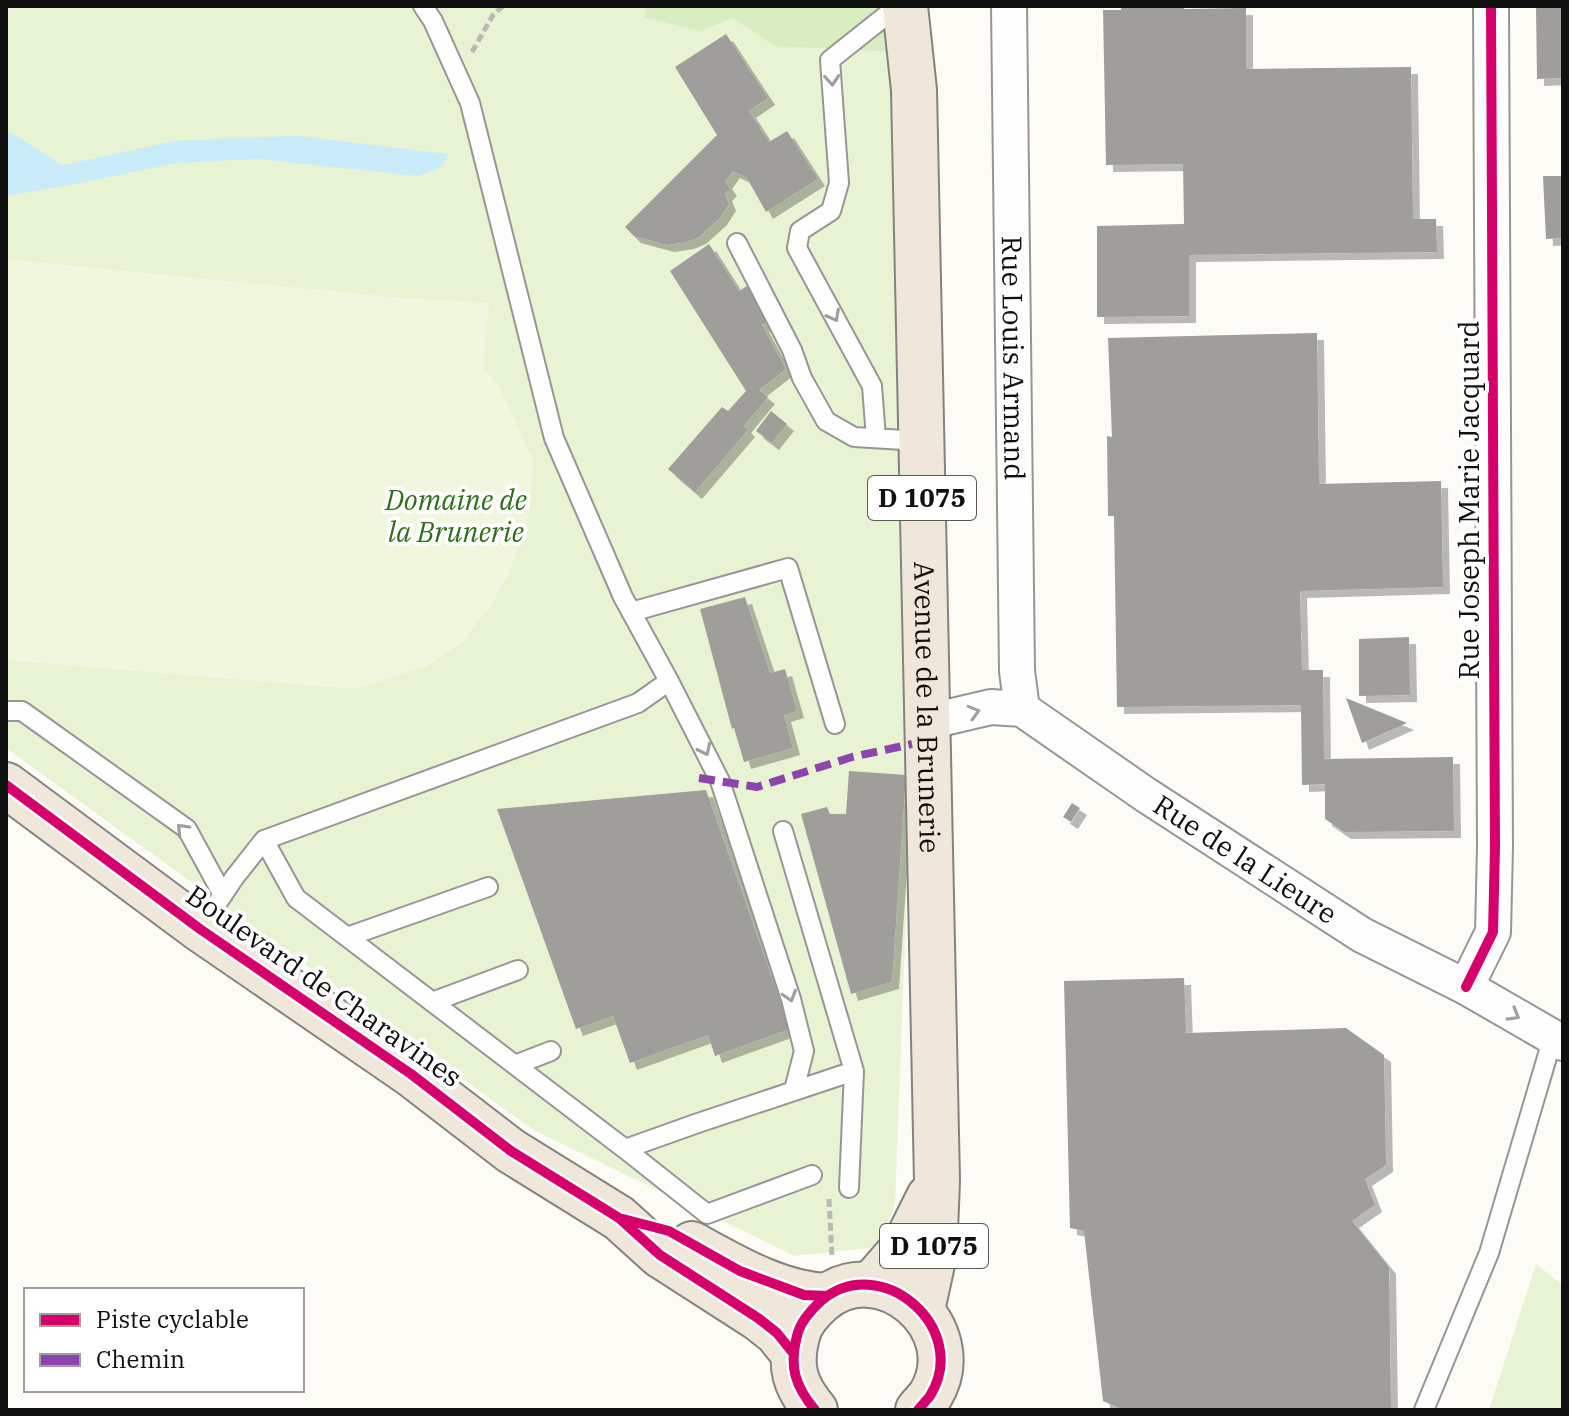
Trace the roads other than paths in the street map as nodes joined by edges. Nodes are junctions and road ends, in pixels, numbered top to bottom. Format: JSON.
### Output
{"nodes":[{"id":1,"x":423,"y":6,"type":"edge"},
{"id":2,"x":898,"y":6,"type":"edge"},
{"id":3,"x":905,"y":6,"type":"edge"},
{"id":4,"x":933,"y":6,"type":"edge"},
{"id":5,"x":1009,"y":6,"type":"edge"},
{"id":6,"x":1491,"y":6,"type":"edge"},
{"id":7,"x":914,"y":90,"type":"junction"},
{"id":8,"x":737,"y":243,"type":"dead end"},
{"id":9,"x":876,"y":438,"type":"junction"},
{"id":10,"x":921,"y":441,"type":"junction"},
{"id":11,"x":631,"y":612,"type":"junction"},
{"id":12,"x":669,"y":681,"type":"junction"},
{"id":13,"x":1022,"y":709,"type":"junction"},
{"id":14,"x":6,"y":711,"type":"edge"},
{"id":15,"x":927,"y":722,"type":"junction"},
{"id":16,"x":835,"y":724,"type":"dead end"},
{"id":17,"x":6,"y":785,"type":"edge"},
{"id":18,"x":783,"y":831,"type":"dead end"},
{"id":19,"x":264,"y":840,"type":"junction"},
{"id":20,"x":488,"y":887,"type":"dead end"},
{"id":21,"x":211,"y":912,"type":"junction"},
{"id":22,"x":347,"y":937,"type":"junction"},
{"id":23,"x":518,"y":970,"type":"dead end"},
{"id":24,"x":1466,"y":987,"type":"junction"},
{"id":25,"x":432,"y":1002,"type":"junction"},
{"id":26,"x":1558,"y":1040,"type":"edge"},
{"id":27,"x":551,"y":1051,"type":"dead end"},
{"id":28,"x":515,"y":1065,"type":"junction"},
{"id":29,"x":854,"y":1071,"type":"junction"},
{"id":30,"x":794,"y":1090,"type":"junction"},
{"id":31,"x":625,"y":1149,"type":"junction"},
{"id":32,"x":812,"y":1175,"type":"dead end"},
{"id":33,"x":937,"y":1181,"type":"junction"},
{"id":34,"x":849,"y":1188,"type":"dead end"},
{"id":35,"x":619,"y":1218,"type":"junction"},
{"id":36,"x":871,"y":1285,"type":"junction"},
{"id":37,"x":827,"y":1296,"type":"junction"},
{"id":38,"x":922,"y":1310,"type":"junction"},
{"id":39,"x":793,"y":1353,"type":"junction"},
{"id":40,"x":927,"y":1405,"type":"edge"},
{"id":41,"x":815,"y":1410,"type":"edge"},
{"id":42,"x":1424,"y":1410,"type":"edge"}],
"edges":[{"from":1,"to":11,"type":"lane"},
{"from":2,"to":9,"type":"lane","one_way":true},
{"from":3,"to":7,"type":"main road","name":"Avenue de la Brunerie","number":"D 1075"},
{"from":4,"to":7,"type":"main road","name":"Avenue de la Brunerie","number":"D 1075"},
{"from":5,"to":13,"type":"street","name":"Rue Louis Armand"},
{"from":6,"to":24,"type":"street","name":"Rue Joseph Marie Jacquard"},
{"from":7,"to":10,"type":"main road","name":"Avenue de la Brunerie","number":"D 1075"},
{"from":8,"to":9,"type":"lane"},
{"from":9,"to":10,"type":"lane"},
{"from":10,"to":15,"type":"main road","name":"Avenue de la Brunerie","number":"D 1075"},
{"from":11,"to":12,"type":"lane"},
{"from":11,"to":16,"type":"lane"},
{"from":12,"to":19,"type":"lane"},
{"from":12,"to":30,"type":"lane","one_way":true},
{"from":15,"to":13,"type":"street","one_way":true},
{"from":13,"to":24,"type":"street","name":"Rue de la Lieure"},
{"from":21,"to":14,"type":"lane","one_way":true},
{"from":15,"to":33,"type":"main road","name":"Avenue de la Brunerie","number":"D 1075"},
{"from":17,"to":21,"type":"main road","name":"Boulevard de Charavines"},
{"from":18,"to":29,"type":"lane"},
{"from":19,"to":21,"type":"lane"},
{"from":19,"to":22,"type":"lane"},
{"from":20,"to":22,"type":"lane"},
{"from":21,"to":35,"type":"main road","name":"Boulevard de Charavines"},
{"from":22,"to":25,"type":"lane"},
{"from":23,"to":25,"type":"lane"},
{"from":24,"to":26,"type":"street","name":"Rue de la Lieure","one_way":true},
{"from":25,"to":28,"type":"lane"},
{"from":26,"to":42,"type":"lane"},
{"from":27,"to":28,"type":"lane"},
{"from":28,"to":31,"type":"lane"},
{"from":29,"to":30,"type":"lane"},
{"from":29,"to":34,"type":"lane"},
{"from":30,"to":31,"type":"lane"},
{"from":31,"to":32,"type":"lane"},
{"from":33,"to":36,"type":"main road","name":"Avenue de la Brunerie","number":"D 1075"},
{"from":33,"to":38,"type":"main road","name":"Avenue de la Brunerie","number":"D 1075"},
{"from":35,"to":37,"type":"main road","name":"Boulevard de Charavines"},
{"from":35,"to":39,"type":"main road","name":"Boulevard de Charavines"},
{"from":36,"to":37,"type":"main road"},
{"from":36,"to":38,"type":"main road"},
{"from":37,"to":39,"type":"main road"},
{"from":38,"to":40,"type":"main road"},
{"from":39,"to":41,"type":"main road"}]}
